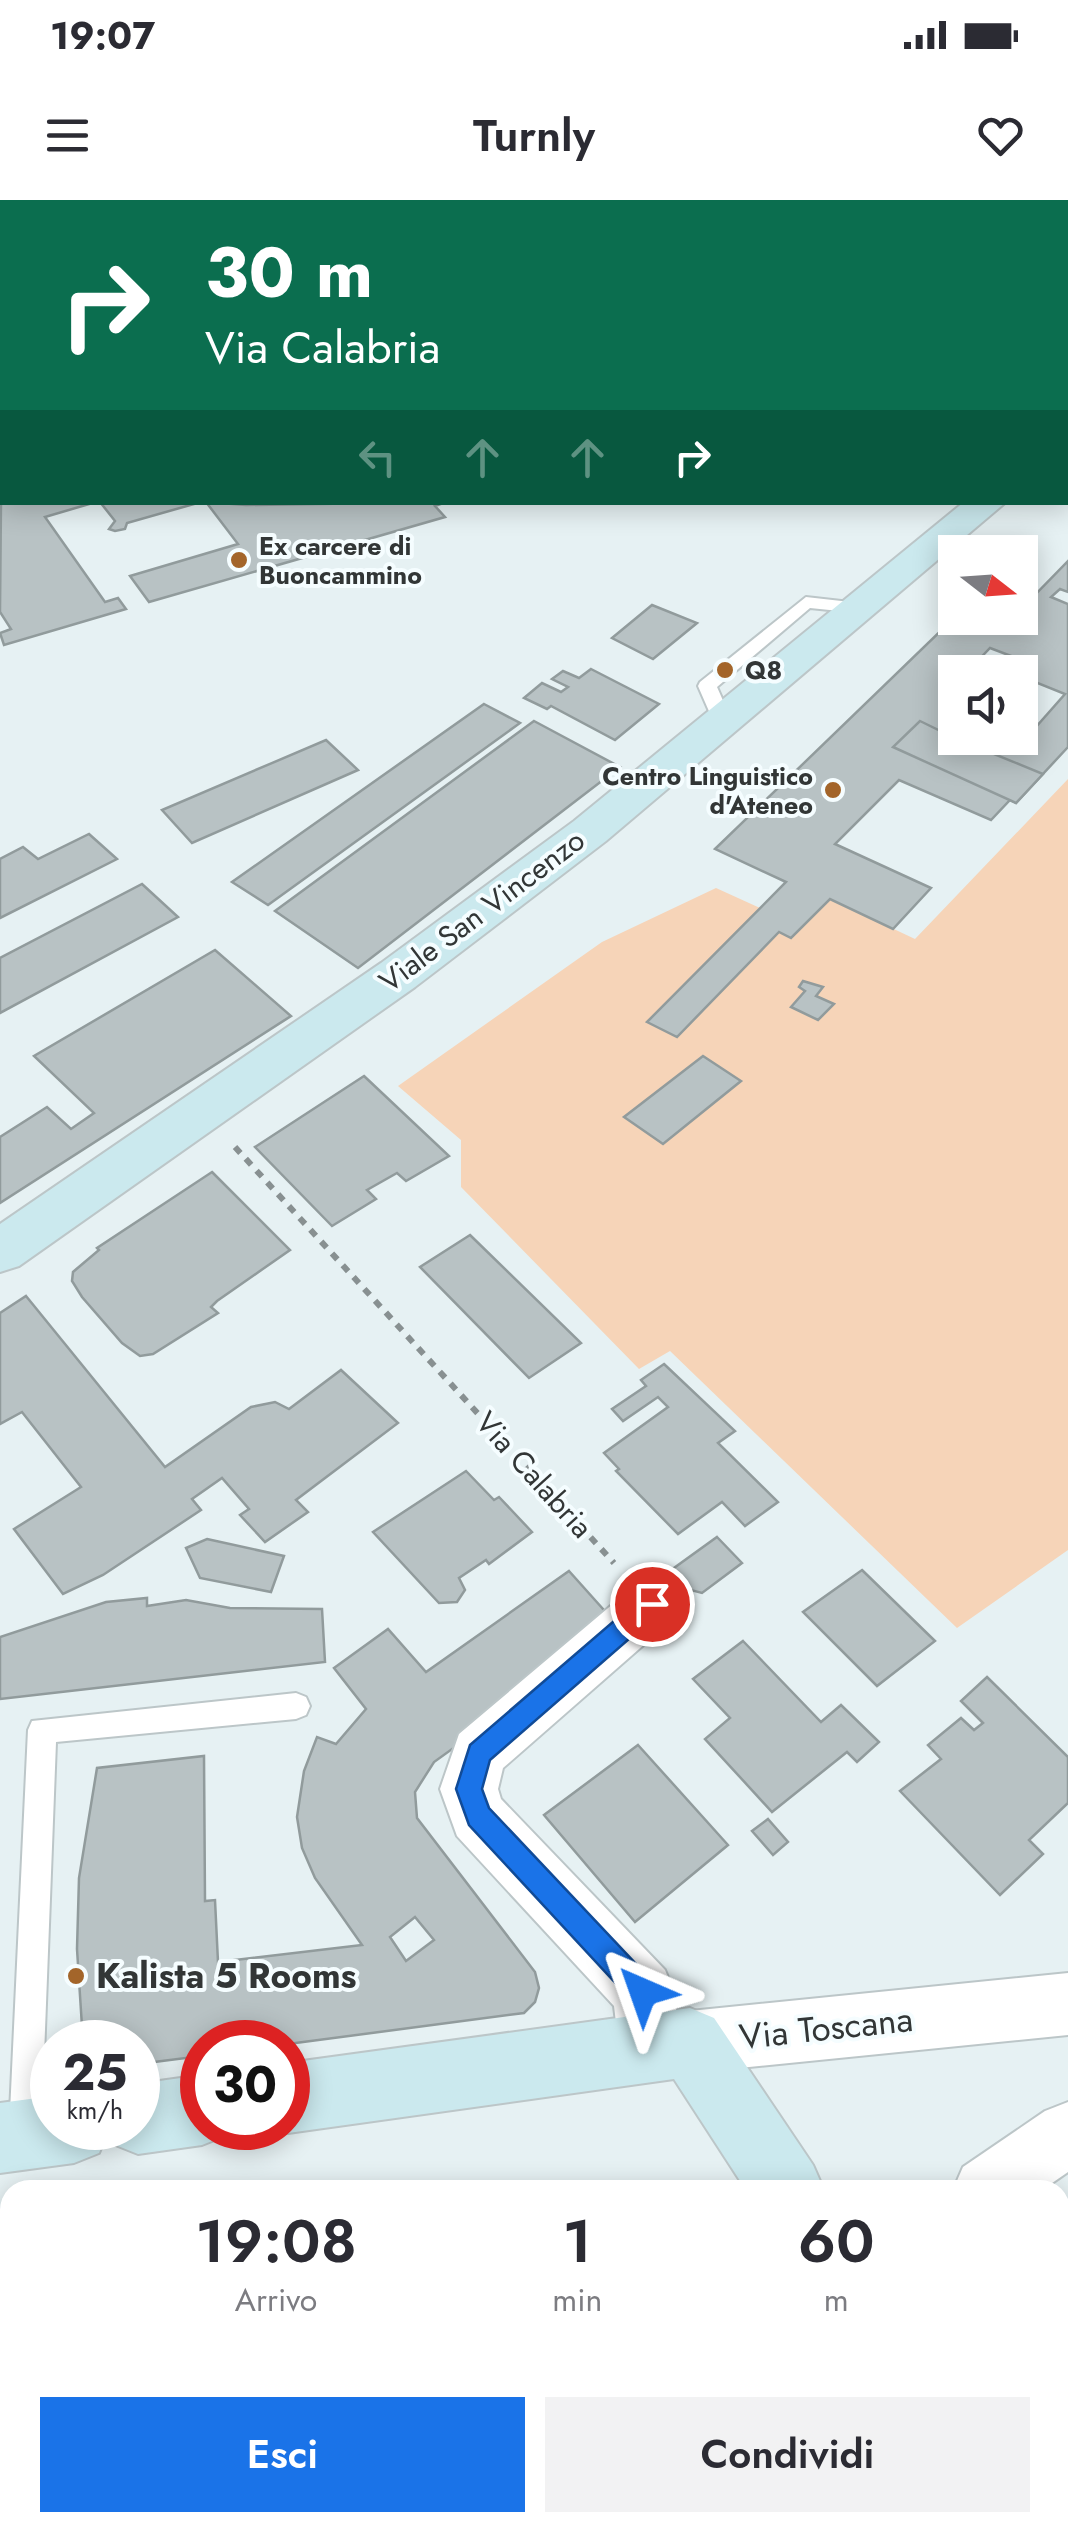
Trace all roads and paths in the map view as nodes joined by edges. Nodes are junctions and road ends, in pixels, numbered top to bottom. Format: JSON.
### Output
{"nodes":[{"id":1,"x":984,"y":505,"type":"edge"},
{"id":2,"x":234,"y":1145,"type":"dead end"},
{"id":3,"x":0,"y":1251,"type":"edge"},
{"id":4,"x":652,"y":1604,"type":"joint"},
{"id":5,"x":296,"y":1706,"type":"dead end"},
{"id":6,"x":1068,"y":2004,"type":"edge"},
{"id":7,"x":36,"y":2020,"type":"edge"},
{"id":8,"x":670,"y":2044,"type":"junction"},
{"id":9,"x":310,"y":2095,"type":"edge"},
{"id":10,"x":1068,"y":2134,"type":"edge"},
{"id":11,"x":780,"y":2180,"type":"edge"},
{"id":12,"x":1001,"y":2180,"type":"edge"}],
"edges":[{"from":1,"to":3,"type":"street","name":"Viale San Vincenzo"},
{"from":2,"to":4,"type":"path","name":"Via Calabria"},
{"from":4,"to":8,"type":"street"},
{"from":5,"to":7,"type":"lane"},
{"from":6,"to":8,"type":"street","name":"Via Toscana"},
{"from":8,"to":9,"type":"street","name":"Via Toscana"},
{"from":8,"to":11,"type":"street"},
{"from":10,"to":12,"type":"street"}]}
